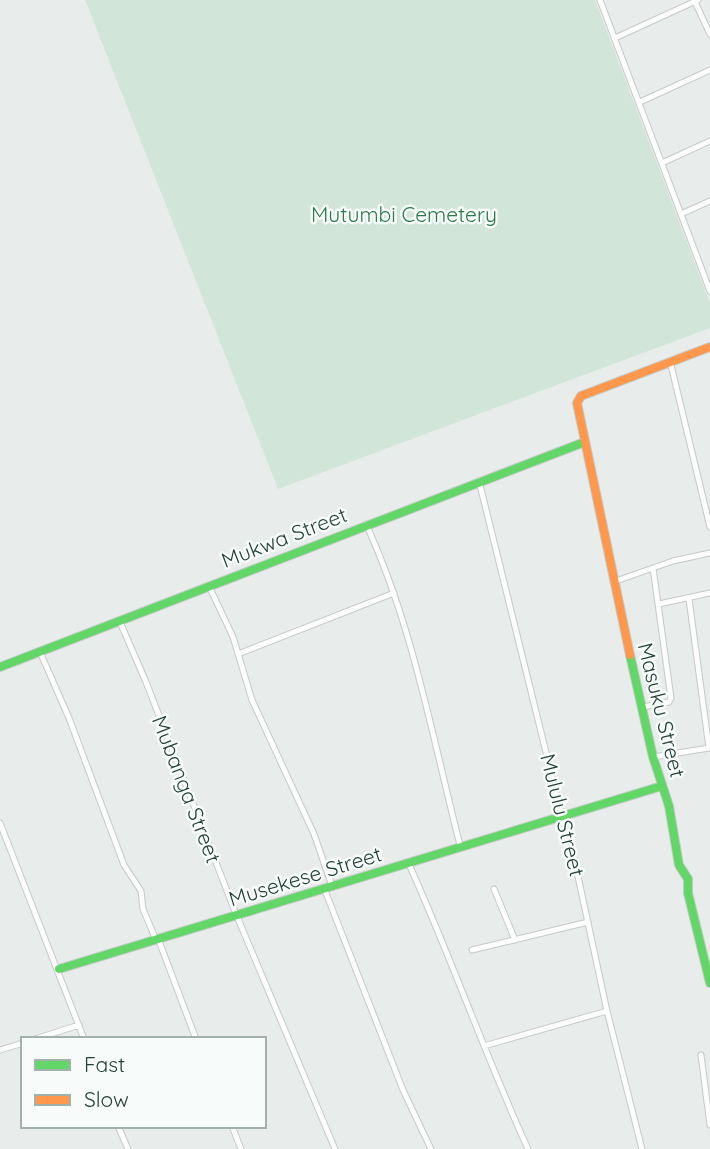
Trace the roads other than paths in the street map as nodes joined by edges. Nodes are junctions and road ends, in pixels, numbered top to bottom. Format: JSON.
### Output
{"nodes":[{"id":1,"x":600,"y":0,"type":"edge"},
{"id":2,"x":695,"y":0,"type":"edge"},
{"id":3,"x":710,"y":34,"type":"edge"},
{"id":4,"x":615,"y":38,"type":"junction"},
{"id":5,"x":710,"y":70,"type":"edge"},
{"id":6,"x":640,"y":102,"type":"junction"},
{"id":7,"x":710,"y":141,"type":"edge"},
{"id":8,"x":662,"y":163,"type":"junction"},
{"id":9,"x":710,"y":201,"type":"edge"},
{"id":10,"x":681,"y":214,"type":"junction"},
{"id":11,"x":710,"y":265,"type":"edge"},
{"id":12,"x":702,"y":269,"type":"junction"},
{"id":13,"x":710,"y":290,"type":"edge"},
{"id":14,"x":710,"y":347,"type":"edge"},
{"id":15,"x":670,"y":361,"type":"junction"},
{"id":16,"x":582,"y":443,"type":"junction"},
{"id":17,"x":479,"y":481,"type":"junction"},
{"id":18,"x":366,"y":524,"type":"junction"},
{"id":19,"x":710,"y":527,"type":"edge"},
{"id":20,"x":710,"y":553,"type":"edge"},
{"id":21,"x":653,"y":568,"type":"junction"},
{"id":22,"x":613,"y":582,"type":"junction"},
{"id":23,"x":209,"y":586,"type":"junction"},
{"id":24,"x":394,"y":593,"type":"junction"},
{"id":25,"x":710,"y":593,"type":"edge"},
{"id":26,"x":689,"y":599,"type":"junction"},
{"id":27,"x":659,"y":604,"type":"junction"},
{"id":28,"x":120,"y":622,"type":"junction"},
{"id":29,"x":40,"y":652,"type":"junction"},
{"id":30,"x":238,"y":654,"type":"junction"},
{"id":31,"x":0,"y":667,"type":"edge"},
{"id":32,"x":643,"y":707,"type":"junction"},
{"id":33,"x":709,"y":748,"type":"edge"},
{"id":34,"x":653,"y":757,"type":"junction"},
{"id":35,"x":662,"y":786,"type":"junction"},
{"id":36,"x":562,"y":817,"type":"junction"},
{"id":37,"x":0,"y":823,"type":"edge"},
{"id":38,"x":460,"y":845,"type":"junction"},
{"id":39,"x":408,"y":862,"type":"junction"},
{"id":40,"x":328,"y":887,"type":"junction"},
{"id":41,"x":494,"y":889,"type":"dead end"},
{"id":42,"x":236,"y":914,"type":"junction"},
{"id":43,"x":588,"y":922,"type":"junction"},
{"id":44,"x":158,"y":940,"type":"junction"},
{"id":45,"x":515,"y":940,"type":"junction"},
{"id":46,"x":472,"y":950,"type":"dead end"},
{"id":47,"x":59,"y":970,"type":"junction"},
{"id":48,"x":710,"y":983,"type":"edge"},
{"id":49,"x":607,"y":1011,"type":"junction"},
{"id":50,"x":79,"y":1025,"type":"junction"},
{"id":51,"x":41,"y":1037,"type":"edge"},
{"id":52,"x":83,"y":1037,"type":"edge"},
{"id":53,"x":195,"y":1037,"type":"edge"},
{"id":54,"x":21,"y":1044,"type":"edge"},
{"id":55,"x":484,"y":1046,"type":"junction"},
{"id":56,"x":0,"y":1050,"type":"edge"},
{"id":57,"x":701,"y":1055,"type":"dead end"},
{"id":58,"x":710,"y":1125,"type":"edge"},
{"id":59,"x":119,"y":1128,"type":"edge"},
{"id":60,"x":233,"y":1128,"type":"edge"},
{"id":61,"x":128,"y":1149,"type":"edge"},
{"id":62,"x":241,"y":1149,"type":"edge"},
{"id":63,"x":335,"y":1149,"type":"edge"},
{"id":64,"x":432,"y":1149,"type":"edge"},
{"id":65,"x":528,"y":1149,"type":"edge"},
{"id":66,"x":642,"y":1149,"type":"edge"}],
"edges":[{"from":1,"to":4,"type":"street"},
{"from":2,"to":3,"type":"street"},
{"from":2,"to":4,"type":"street"},
{"from":4,"to":6,"type":"street"},
{"from":5,"to":6,"type":"street"},
{"from":6,"to":8,"type":"street"},
{"from":7,"to":8,"type":"street"},
{"from":8,"to":10,"type":"street"},
{"from":9,"to":10,"type":"street"},
{"from":10,"to":12,"type":"street"},
{"from":11,"to":12,"type":"street"},
{"from":12,"to":13,"type":"street"},
{"from":14,"to":15,"type":"street"},
{"from":15,"to":16,"type":"street","name":"Masuku Street"},
{"from":15,"to":19,"type":"street"},
{"from":16,"to":17,"type":"street","name":"Mukwa Street"},
{"from":16,"to":22,"type":"street","name":"Masuku Street"},
{"from":17,"to":18,"type":"street","name":"Mukwa Street"},
{"from":17,"to":36,"type":"street","name":"Mululu Street"},
{"from":18,"to":23,"type":"street","name":"Mukwa Street"},
{"from":18,"to":24,"type":"street"},
{"from":20,"to":21,"type":"street"},
{"from":21,"to":22,"type":"street"},
{"from":21,"to":27,"type":"street"},
{"from":22,"to":32,"type":"street","name":"Masuku Street"},
{"from":23,"to":28,"type":"street","name":"Mukwa Street"},
{"from":23,"to":30,"type":"street"},
{"from":24,"to":30,"type":"street"},
{"from":24,"to":38,"type":"street"},
{"from":25,"to":26,"type":"street"},
{"from":26,"to":27,"type":"street"},
{"from":26,"to":33,"type":"street"},
{"from":27,"to":32,"type":"street"},
{"from":28,"to":29,"type":"street","name":"Mukwa Street"},
{"from":28,"to":42,"type":"street","name":"Mubanga Street"},
{"from":29,"to":31,"type":"street","name":"Mukwa Street"},
{"from":29,"to":44,"type":"street"},
{"from":30,"to":40,"type":"street"},
{"from":32,"to":34,"type":"street","name":"Masuku Street"},
{"from":33,"to":34,"type":"street"},
{"from":34,"to":35,"type":"street","name":"Masuku Street"},
{"from":35,"to":36,"type":"street","name":"Musekese Street"},
{"from":35,"to":48,"type":"street","name":"Masuku Street"},
{"from":36,"to":38,"type":"street","name":"Musekese Street"},
{"from":36,"to":43,"type":"street","name":"Mululu Street"},
{"from":37,"to":47,"type":"street"},
{"from":38,"to":39,"type":"street","name":"Musekese Street"},
{"from":39,"to":40,"type":"street","name":"Musekese Street"},
{"from":39,"to":55,"type":"street"},
{"from":40,"to":42,"type":"street","name":"Musekese Street"},
{"from":40,"to":64,"type":"street"},
{"from":41,"to":45,"type":"street"},
{"from":42,"to":44,"type":"street","name":"Musekese Street"},
{"from":42,"to":63,"type":"street","name":"Mubanga Street"},
{"from":43,"to":45,"type":"street"},
{"from":43,"to":49,"type":"street","name":"Mululu Street"},
{"from":44,"to":47,"type":"street","name":"Musekese Street"},
{"from":44,"to":53,"type":"street"},
{"from":45,"to":46,"type":"street"},
{"from":47,"to":50,"type":"street"},
{"from":49,"to":55,"type":"street"},
{"from":49,"to":66,"type":"street","name":"Mululu Street"},
{"from":50,"to":51,"type":"street"},
{"from":50,"to":52,"type":"street"},
{"from":54,"to":56,"type":"street"},
{"from":55,"to":65,"type":"street"},
{"from":57,"to":58,"type":"street"},
{"from":59,"to":61,"type":"street"},
{"from":60,"to":62,"type":"street"}]}
